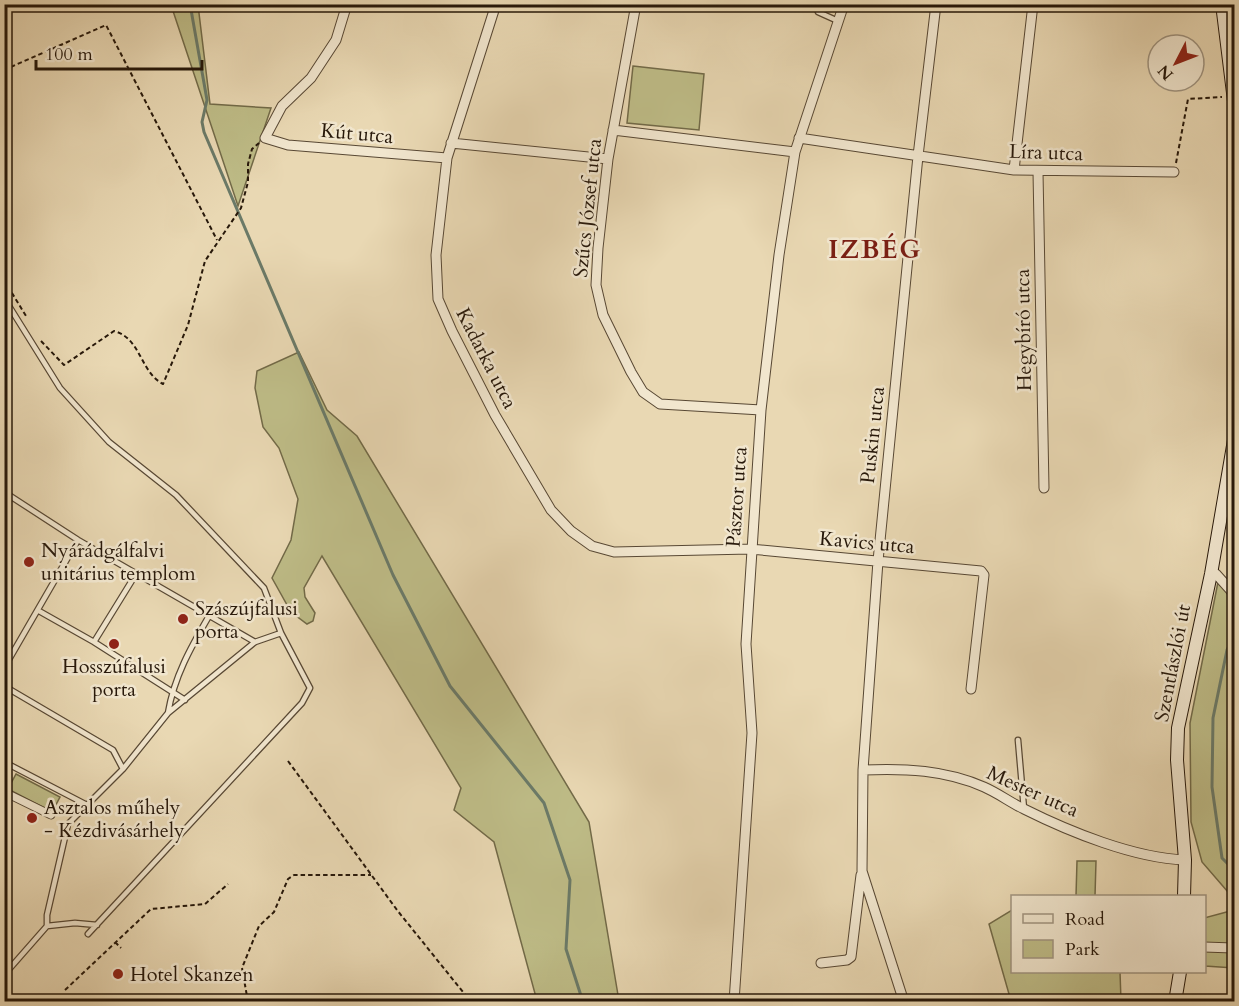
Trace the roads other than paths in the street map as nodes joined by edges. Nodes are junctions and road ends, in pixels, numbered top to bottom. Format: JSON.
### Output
{"nodes":[{"id":1,"x":347,"y":4,"type":"edge"},
{"id":2,"x":496,"y":4,"type":"edge"},
{"id":3,"x":636,"y":4,"type":"edge"},
{"id":4,"x":815,"y":4,"type":"edge"},
{"id":5,"x":844,"y":4,"type":"edge"},
{"id":6,"x":936,"y":4,"type":"edge"},
{"id":7,"x":1033,"y":4,"type":"edge"},
{"id":8,"x":1222,"y":4,"type":"edge"},
{"id":9,"x":838,"y":21,"type":"junction"},
{"id":10,"x":1234,"y":96,"type":"edge"},
{"id":11,"x":1234,"y":101,"type":"edge"},
{"id":12,"x":613,"y":130,"type":"junction"},
{"id":13,"x":798,"y":138,"type":"junction"},
{"id":14,"x":451,"y":143,"type":"junction"},
{"id":15,"x":795,"y":152,"type":"junction"},
{"id":16,"x":918,"y":156,"type":"junction"},
{"id":17,"x":447,"y":158,"type":"junction"},
{"id":18,"x":608,"y":159,"type":"junction"},
{"id":19,"x":1014,"y":170,"type":"junction"},
{"id":20,"x":1174,"y":171,"type":"road end"},
{"id":21,"x":1038,"y":172,"type":"junction"},
{"id":22,"x":4,"y":298,"type":"edge"},
{"id":23,"x":761,"y":410,"type":"junction"},
{"id":24,"x":1234,"y":440,"type":"edge"},
{"id":25,"x":1044,"y":488,"type":"dead end"},
{"id":26,"x":4,"y":492,"type":"edge"},
{"id":27,"x":78,"y":540,"type":"junction"},
{"id":28,"x":750,"y":549,"type":"junction"},
{"id":29,"x":878,"y":561,"type":"junction"},
{"id":30,"x":136,"y":574,"type":"junction"},
{"id":31,"x":1211,"y":574,"type":"junction"},
{"id":32,"x":1234,"y":594,"type":"edge"},
{"id":33,"x":39,"y":611,"type":"junction"},
{"id":34,"x":209,"y":616,"type":"junction"},
{"id":35,"x":281,"y":633,"type":"junction"},
{"id":36,"x":94,"y":642,"type":"junction"},
{"id":37,"x":255,"y":642,"type":"junction"},
{"id":38,"x":4,"y":668,"type":"edge"},
{"id":39,"x":4,"y":686,"type":"edge"},
{"id":40,"x":971,"y":689,"type":"dead end"},
{"id":41,"x":172,"y":692,"type":"junction"},
{"id":42,"x":185,"y":700,"type":"junction"},
{"id":43,"x":168,"y":713,"type":"junction"},
{"id":44,"x":1018,"y":740,"type":"dead end"},
{"id":45,"x":4,"y":762,"type":"edge"},
{"id":46,"x":123,"y":770,"type":"junction"},
{"id":47,"x":863,"y":770,"type":"junction"},
{"id":48,"x":4,"y":792,"type":"edge"},
{"id":49,"x":87,"y":805,"type":"junction"},
{"id":50,"x":1024,"y":809,"type":"junction"},
{"id":51,"x":51,"y":815,"type":"dead end"},
{"id":52,"x":1185,"y":860,"type":"junction"},
{"id":53,"x":862,"y":871,"type":"junction"},
{"id":54,"x":1184,"y":895,"type":"edge"},
{"id":55,"x":96,"y":925,"type":"junction"},
{"id":56,"x":47,"y":926,"type":"junction"},
{"id":57,"x":88,"y":934,"type":"dead end"},
{"id":58,"x":1206,"y":947,"type":"edge"},
{"id":59,"x":1234,"y":948,"type":"edge"},
{"id":60,"x":821,"y":963,"type":"dead end"},
{"id":61,"x":1179,"y":973,"type":"edge"},
{"id":62,"x":4,"y":975,"type":"edge"},
{"id":63,"x":734,"y":1002,"type":"edge"},
{"id":64,"x":903,"y":1002,"type":"edge"},
{"id":65,"x":1175,"y":1002,"type":"edge"}],
"edges":[{"from":1,"to":17,"type":"street","name":"Kút utca"},
{"from":2,"to":14,"type":"street","name":"Kadarka utca"},
{"from":3,"to":12,"type":"street","name":"Szűcs József utca"},
{"from":4,"to":9,"type":"lane"},
{"from":5,"to":9,"type":"street","name":"Pásztor utca"},
{"from":6,"to":16,"type":"street","name":"Puskin utca"},
{"from":7,"to":19,"type":"street"},
{"from":8,"to":10,"type":"main road"},
{"from":9,"to":13,"type":"street","name":"Pásztor utca"},
{"from":10,"to":11,"type":"main road"},
{"from":12,"to":15,"type":"street"},
{"from":12,"to":18,"type":"street","name":"Szűcs József utca"},
{"from":13,"to":15,"type":"street","name":"Pásztor utca"},
{"from":13,"to":16,"type":"street","name":"Líra utca"},
{"from":14,"to":17,"type":"street","name":"Kadarka utca"},
{"from":14,"to":18,"type":"street"},
{"from":15,"to":23,"type":"street","name":"Pásztor utca"},
{"from":16,"to":19,"type":"street","name":"Líra utca"},
{"from":16,"to":29,"type":"street","name":"Puskin utca"},
{"from":17,"to":28,"type":"street","name":"Kadarka utca"},
{"from":18,"to":23,"type":"street","name":"Szűcs József utca"},
{"from":19,"to":21,"type":"street","name":"Líra utca"},
{"from":20,"to":21,"type":"street","name":"Líra utca"},
{"from":21,"to":25,"type":"street","name":"Hegybíró utca"},
{"from":22,"to":35,"type":"lane"},
{"from":23,"to":28,"type":"street","name":"Pásztor utca"},
{"from":24,"to":31,"type":"main road","name":"Szentlászlói út"},
{"from":26,"to":27,"type":"lane"},
{"from":27,"to":30,"type":"lane"},
{"from":27,"to":33,"type":"lane"},
{"from":28,"to":29,"type":"street","name":"Kavics utca"},
{"from":28,"to":63,"type":"street","name":"Pásztor utca"},
{"from":29,"to":40,"type":"street","name":"Kavics utca"},
{"from":29,"to":47,"type":"street","name":"Puskin utca"},
{"from":30,"to":34,"type":"lane"},
{"from":30,"to":36,"type":"lane"},
{"from":31,"to":32,"type":"street"},
{"from":31,"to":52,"type":"main road","name":"Szentlászlói út"},
{"from":33,"to":36,"type":"lane"},
{"from":33,"to":38,"type":"lane"},
{"from":34,"to":37,"type":"lane"},
{"from":34,"to":41,"type":"lane"},
{"from":35,"to":37,"type":"lane"},
{"from":35,"to":55,"type":"lane"},
{"from":36,"to":41,"type":"lane"},
{"from":37,"to":42,"type":"lane"},
{"from":39,"to":46,"type":"lane"},
{"from":41,"to":42,"type":"lane"},
{"from":41,"to":43,"type":"lane"},
{"from":42,"to":43,"type":"lane"},
{"from":43,"to":46,"type":"lane"},
{"from":44,"to":50,"type":"lane"},
{"from":45,"to":49,"type":"lane"},
{"from":46,"to":49,"type":"lane"},
{"from":47,"to":50,"type":"street","name":"Mester utca"},
{"from":47,"to":53,"type":"street","name":"Puskin utca"},
{"from":48,"to":51,"type":"street"},
{"from":49,"to":56,"type":"lane"},
{"from":50,"to":52,"type":"street","name":"Mester utca"},
{"from":52,"to":54,"type":"main road","name":"Szentlászlói út"},
{"from":53,"to":60,"type":"street","name":"Puskin utca"},
{"from":53,"to":64,"type":"street","name":"Puskin utca"},
{"from":55,"to":56,"type":"lane"},
{"from":55,"to":57,"type":"lane"},
{"from":56,"to":62,"type":"lane"},
{"from":58,"to":59,"type":"street"},
{"from":61,"to":65,"type":"main road"}]}
